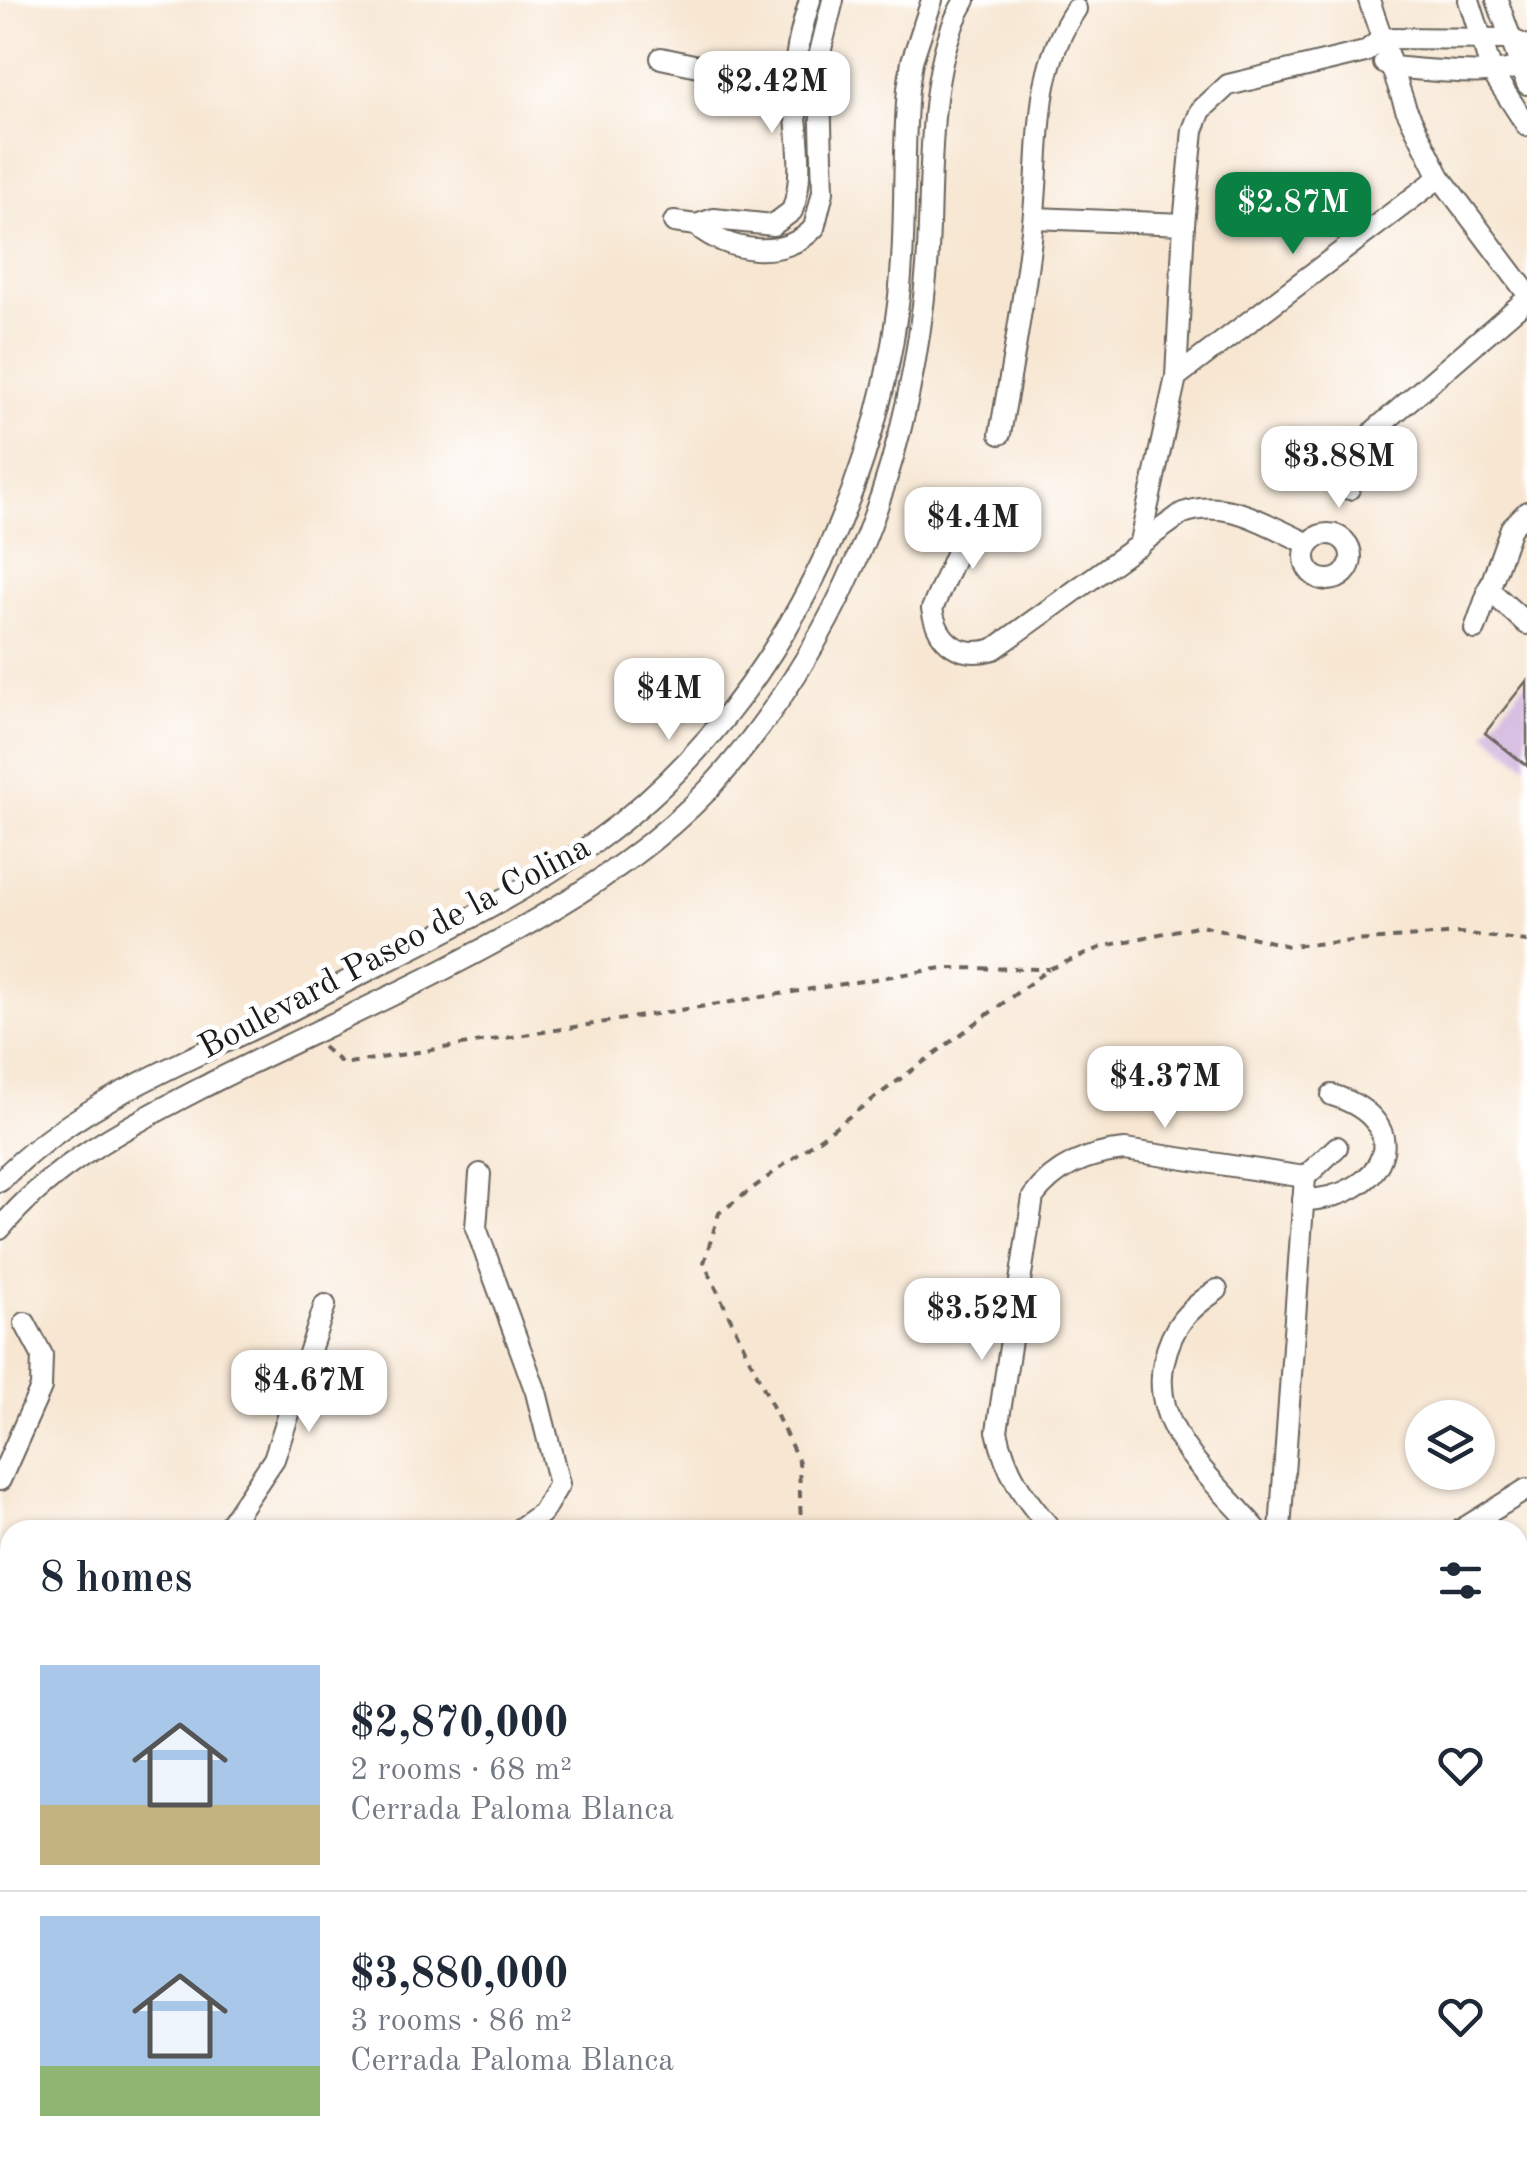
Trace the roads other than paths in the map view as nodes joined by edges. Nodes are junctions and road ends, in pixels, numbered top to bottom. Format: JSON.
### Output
{"nodes":[{"id":1,"x":810,"y":0,"type":"edge"},
{"id":2,"x":833,"y":0,"type":"edge"},
{"id":3,"x":932,"y":0,"type":"edge"},
{"id":4,"x":965,"y":0,"type":"edge"},
{"id":5,"x":1369,"y":0,"type":"edge"},
{"id":6,"x":1469,"y":0,"type":"edge"},
{"id":7,"x":1497,"y":0,"type":"edge"},
{"id":8,"x":1076,"y":8,"type":"dead end"},
{"id":9,"x":1452,"y":36,"type":"junction"},
{"id":10,"x":1383,"y":38,"type":"junction"},
{"id":11,"x":1482,"y":38,"type":"junction"},
{"id":12,"x":1518,"y":43,"type":"edge"},
{"id":13,"x":1365,"y":52,"type":"junction"},
{"id":14,"x":661,"y":58,"type":"dead end"},
{"id":15,"x":1391,"y":67,"type":"junction"},
{"id":16,"x":1456,"y":70,"type":"junction"},
{"id":17,"x":1492,"y":72,"type":"junction"},
{"id":18,"x":1524,"y":72,"type":"edge"},
{"id":19,"x":794,"y":88,"type":"junction"},
{"id":20,"x":817,"y":91,"type":"junction"},
{"id":21,"x":1527,"y":126,"type":"edge"},
{"id":22,"x":1440,"y":177,"type":"junction"},
{"id":23,"x":1034,"y":218,"type":"junction"},
{"id":24,"x":674,"y":222,"type":"dead end"},
{"id":25,"x":1184,"y":224,"type":"junction"},
{"id":26,"x":696,"y":225,"type":"junction"},
{"id":27,"x":1527,"y":296,"type":"edge"},
{"id":28,"x":1176,"y":377,"type":"junction"},
{"id":29,"x":1000,"y":434,"type":"dead end"},
{"id":30,"x":1350,"y":489,"type":"dead end"},
{"id":31,"x":979,"y":501,"type":"dead end"},
{"id":32,"x":842,"y":508,"type":"junction"},
{"id":33,"x":1527,"y":512,"type":"edge"},
{"id":34,"x":873,"y":523,"type":"junction"},
{"id":35,"x":1309,"y":544,"type":"dead end"},
{"id":36,"x":1139,"y":546,"type":"junction"},
{"id":37,"x":1488,"y":588,"type":"junction"},
{"id":38,"x":1527,"y":624,"type":"edge"},
{"id":39,"x":1475,"y":629,"type":"dead end"},
{"id":40,"x":1332,"y":1095,"type":"dead end"},
{"id":41,"x":1337,"y":1147,"type":"dead end"},
{"id":42,"x":480,"y":1174,"type":"dead end"},
{"id":43,"x":1305,"y":1177,"type":"junction"},
{"id":44,"x":0,"y":1181,"type":"edge"},
{"id":45,"x":1303,"y":1200,"type":"junction"},
{"id":46,"x":0,"y":1229,"type":"edge"},
{"id":47,"x":1217,"y":1290,"type":"dead end"},
{"id":48,"x":325,"y":1305,"type":"dead end"},
{"id":49,"x":25,"y":1323,"type":"dead end"},
{"id":50,"x":0,"y":1480,"type":"edge"},
{"id":51,"x":1527,"y":1489,"type":"edge"},
{"id":52,"x":233,"y":1520,"type":"edge"},
{"id":53,"x":533,"y":1520,"type":"edge"},
{"id":54,"x":1043,"y":1520,"type":"edge"},
{"id":55,"x":1248,"y":1520,"type":"edge"},
{"id":56,"x":1281,"y":1520,"type":"edge"},
{"id":57,"x":1476,"y":1520,"type":"edge"}],
"edges":[{"from":1,"to":19,"type":"street"},
{"from":2,"to":20,"type":"street"},
{"from":3,"to":32,"type":"street","name":"Boulevard Paseo de la Colina"},
{"from":4,"to":34,"type":"street","name":"Boulevard Paseo de la Colina"},
{"from":5,"to":10,"type":"street"},
{"from":6,"to":11,"type":"street"},
{"from":7,"to":12,"type":"street"},
{"from":8,"to":23,"type":"street"},
{"from":9,"to":10,"type":"street"},
{"from":9,"to":11,"type":"street"},
{"from":9,"to":16,"type":"street"},
{"from":10,"to":13,"type":"street"},
{"from":10,"to":15,"type":"street"},
{"from":11,"to":12,"type":"street"},
{"from":11,"to":17,"type":"street"},
{"from":12,"to":18,"type":"street"},
{"from":13,"to":15,"type":"street"},
{"from":13,"to":25,"type":"street"},
{"from":14,"to":19,"type":"street"},
{"from":15,"to":16,"type":"street"},
{"from":15,"to":22,"type":"street"},
{"from":16,"to":17,"type":"street"},
{"from":17,"to":18,"type":"street"},
{"from":17,"to":21,"type":"street"},
{"from":19,"to":20,"type":"street"},
{"from":19,"to":26,"type":"street"},
{"from":20,"to":26,"type":"street"},
{"from":22,"to":27,"type":"street"},
{"from":22,"to":28,"type":"street"},
{"from":23,"to":25,"type":"street"},
{"from":23,"to":29,"type":"street"},
{"from":24,"to":26,"type":"street"},
{"from":25,"to":28,"type":"street"},
{"from":27,"to":30,"type":"street"},
{"from":28,"to":36,"type":"street"},
{"from":31,"to":36,"type":"street"},
{"from":32,"to":34,"type":"street"},
{"from":32,"to":44,"type":"street","name":"Boulevard Paseo de la Colina"},
{"from":33,"to":37,"type":"street"},
{"from":34,"to":46,"type":"street","name":"Boulevard Paseo de la Colina"},
{"from":35,"to":36,"type":"street"},
{"from":37,"to":38,"type":"street"},
{"from":37,"to":39,"type":"street"},
{"from":40,"to":45,"type":"street"},
{"from":41,"to":43,"type":"street"},
{"from":42,"to":53,"type":"street"},
{"from":43,"to":45,"type":"street"},
{"from":43,"to":54,"type":"street"},
{"from":45,"to":56,"type":"street"},
{"from":47,"to":55,"type":"street"},
{"from":48,"to":52,"type":"street"},
{"from":49,"to":50,"type":"street"},
{"from":51,"to":57,"type":"street"}]}
